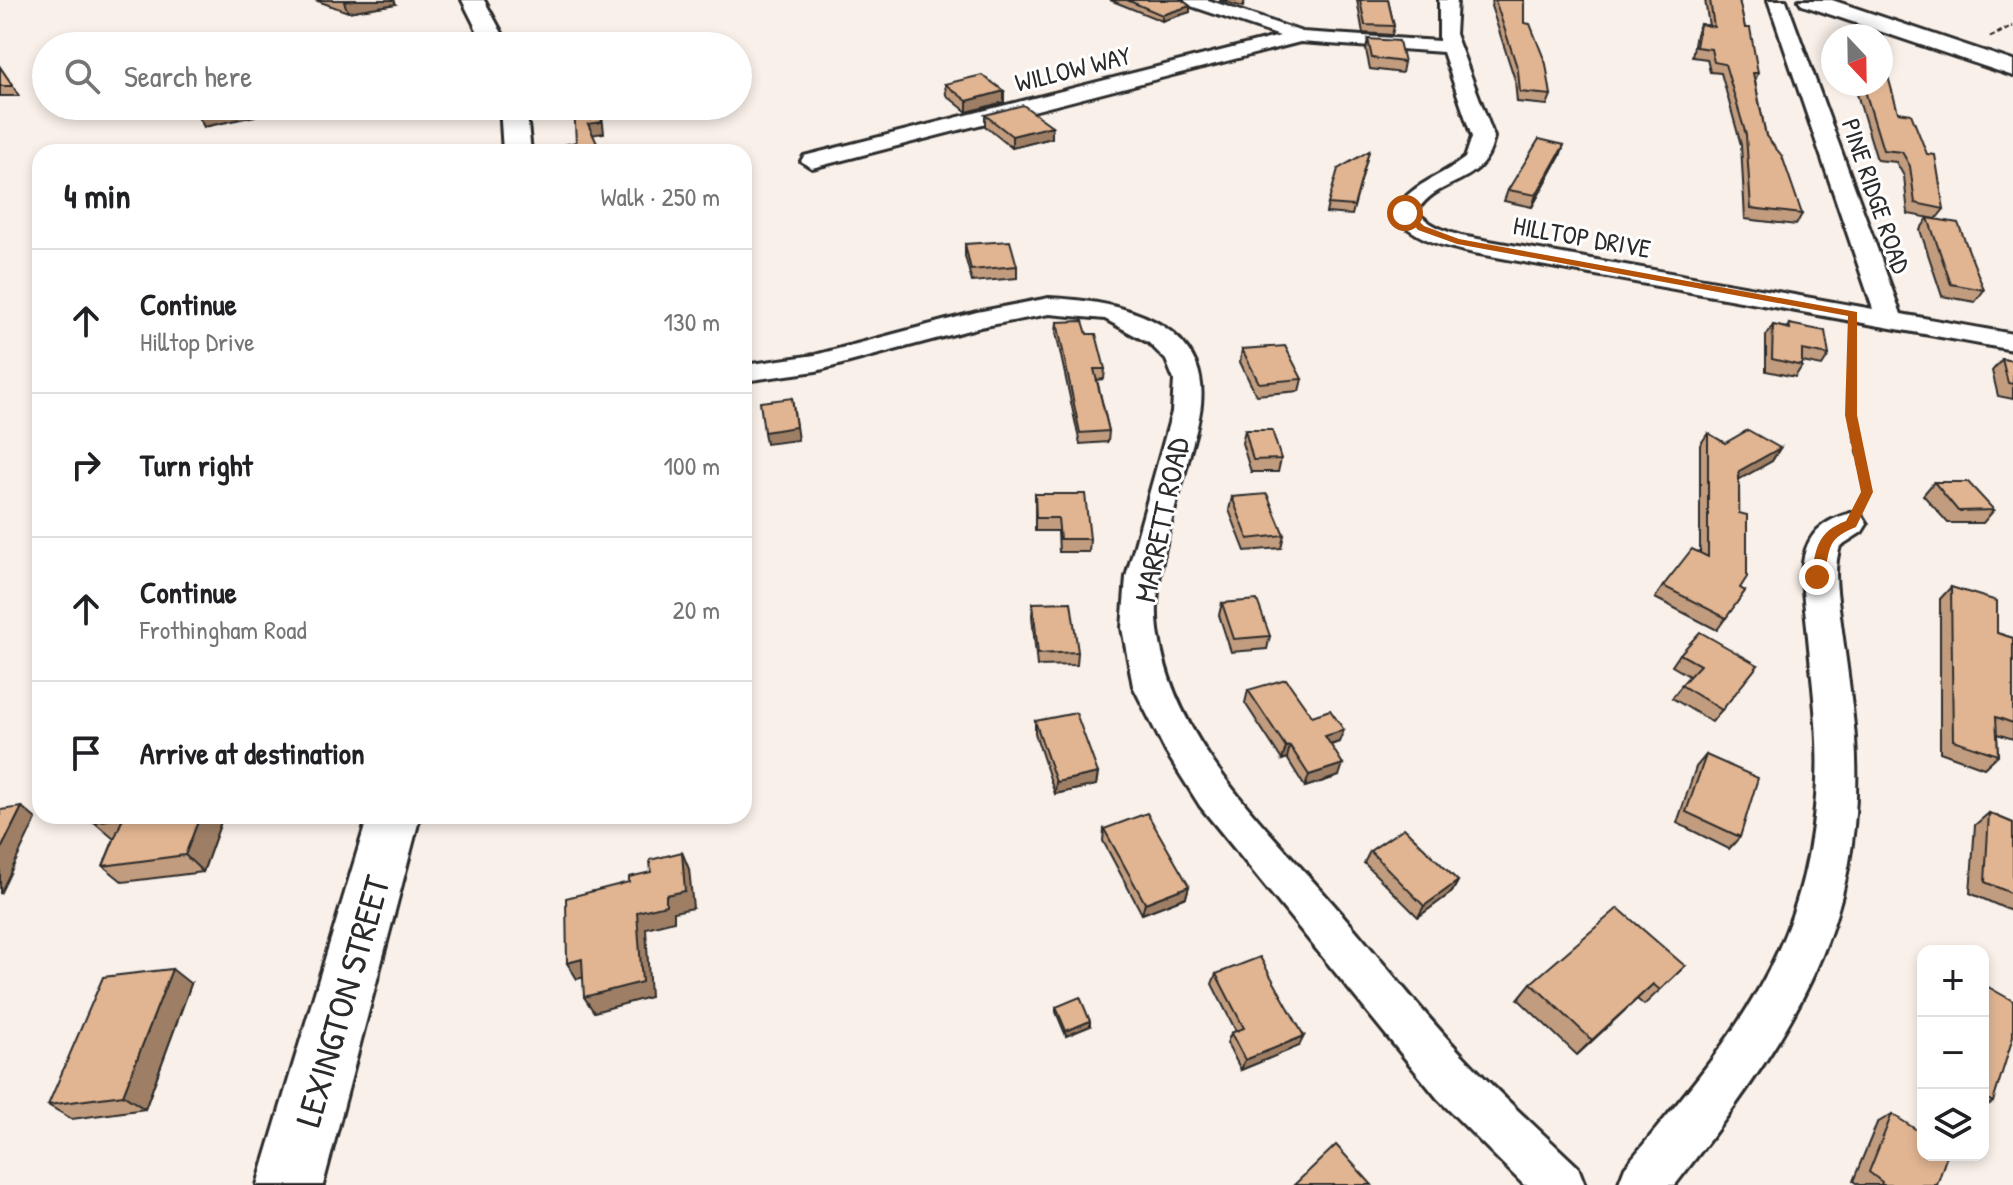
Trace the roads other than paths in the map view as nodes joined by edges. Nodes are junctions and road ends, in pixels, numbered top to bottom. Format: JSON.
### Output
{"nodes":[{"id":1,"x":473,"y":0,"type":"edge"},
{"id":2,"x":1191,"y":0,"type":"edge"},
{"id":3,"x":1448,"y":0,"type":"edge"},
{"id":4,"x":1777,"y":0,"type":"edge"},
{"id":5,"x":1810,"y":0,"type":"edge"},
{"id":6,"x":490,"y":32,"type":"edge"},
{"id":7,"x":1300,"y":37,"type":"junction"},
{"id":8,"x":1453,"y":47,"type":"junction"},
{"id":9,"x":2013,"y":69,"type":"edge"},
{"id":10,"x":514,"y":120,"type":"edge"},
{"id":11,"x":516,"y":144,"type":"edge"},
{"id":12,"x":812,"y":161,"type":"dead end"},
{"id":13,"x":1890,"y":320,"type":"junction"},
{"id":14,"x":2013,"y":342,"type":"edge"},
{"id":15,"x":752,"y":372,"type":"edge"},
{"id":16,"x":1851,"y":524,"type":"road end"},
{"id":17,"x":392,"y":824,"type":"edge"},
{"id":18,"x":290,"y":1185,"type":"edge"},
{"id":19,"x":1560,"y":1185,"type":"edge"},
{"id":20,"x":1643,"y":1185,"type":"edge"}],
"edges":[{"from":1,"to":6,"type":"street"},
{"from":2,"to":7,"type":"street"},
{"from":3,"to":8,"type":"street","name":"HILLTOP DRIVE"},
{"from":4,"to":13,"type":"street","name":"PINE RIDGE ROAD"},
{"from":5,"to":9,"type":"street"},
{"from":7,"to":8,"type":"street"},
{"from":7,"to":12,"type":"street","name":"WILLOW WAY"},
{"from":8,"to":13,"type":"street","name":"HILLTOP DRIVE"},
{"from":10,"to":11,"type":"street"},
{"from":13,"to":14,"type":"street","name":"HILLTOP DRIVE"},
{"from":15,"to":19,"type":"street","name":"MARRETT ROAD"},
{"from":16,"to":20,"type":"street"},
{"from":17,"to":18,"type":"street","name":"LEXINGTON STREET"}]}
